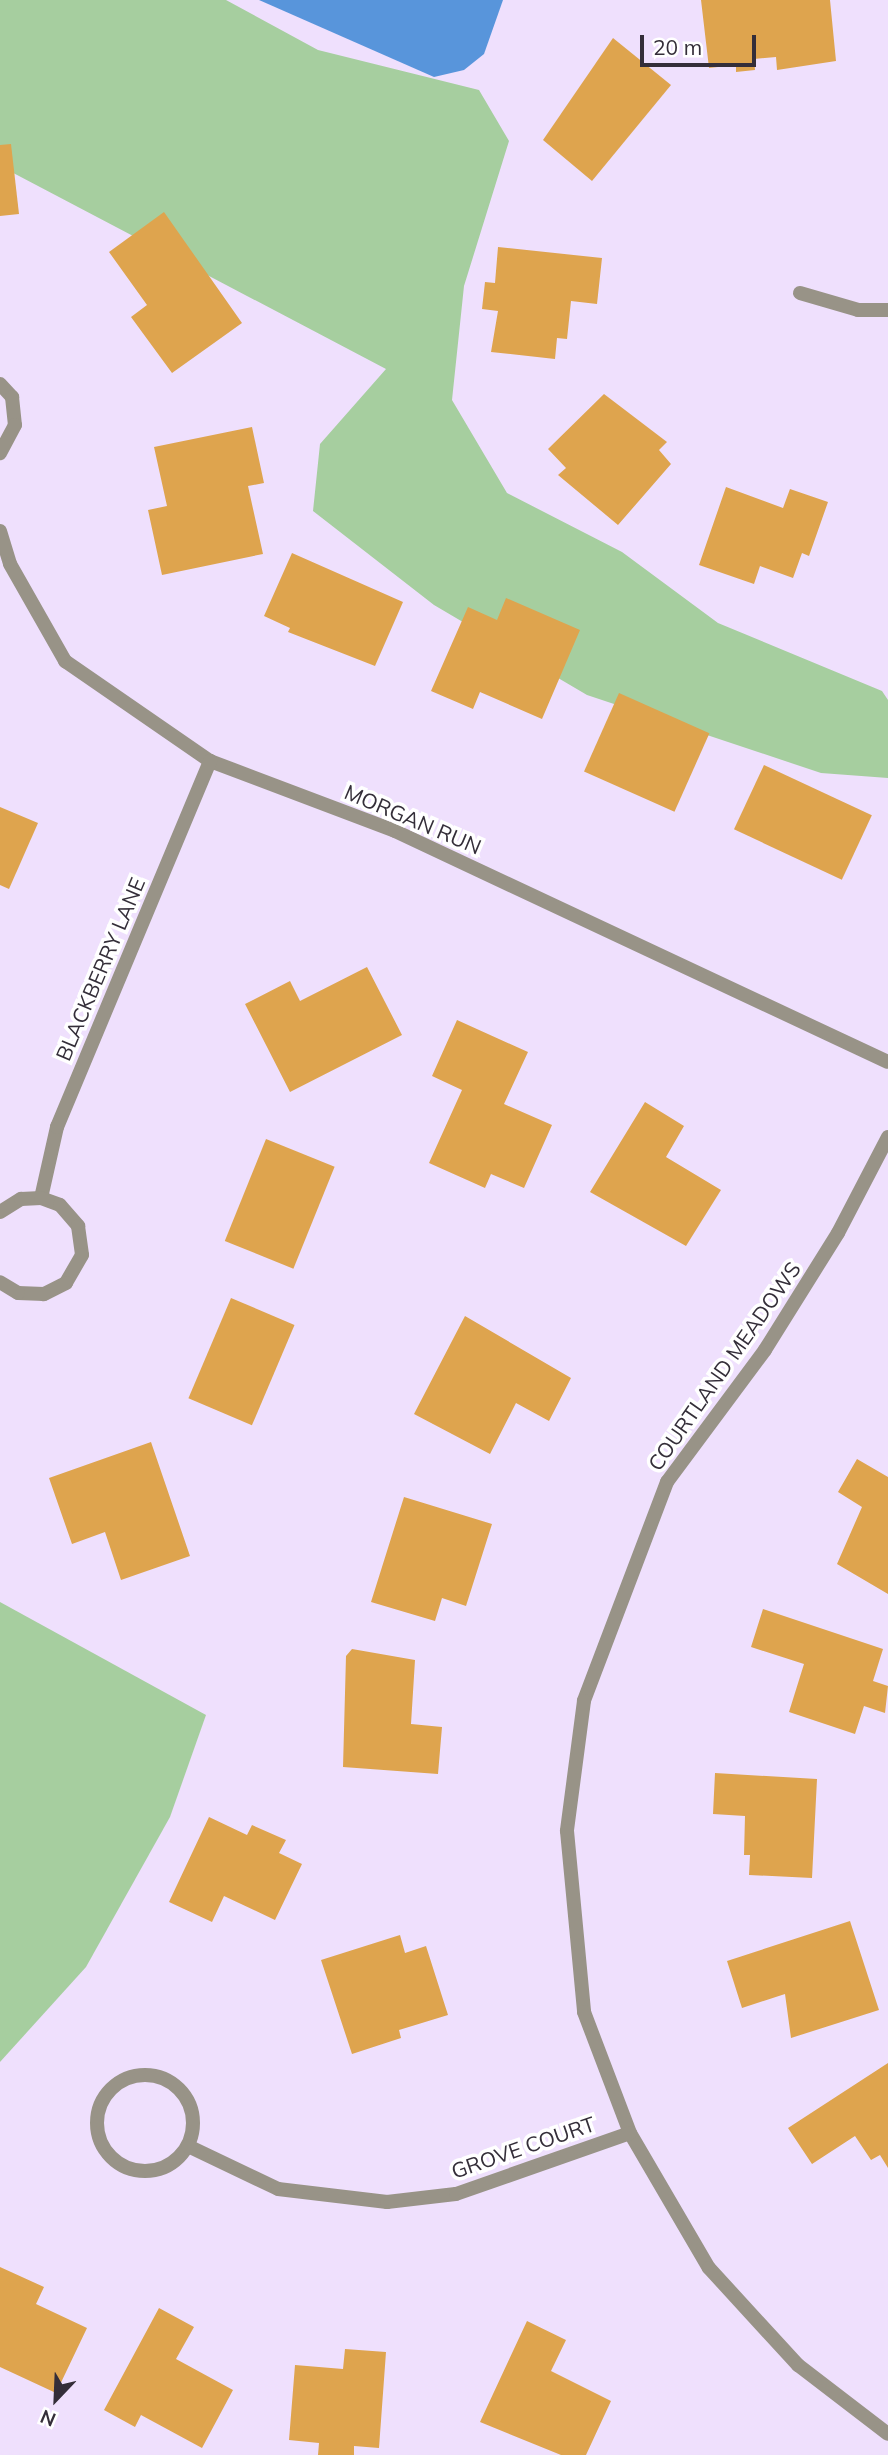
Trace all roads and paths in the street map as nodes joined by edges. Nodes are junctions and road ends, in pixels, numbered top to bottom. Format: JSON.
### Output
{"nodes":[{"id":1,"x":800,"y":293,"type":"dead end"},
{"id":2,"x":888,"y":310,"type":"edge"},
{"id":3,"x":0,"y":384,"type":"edge"},
{"id":4,"x":0,"y":453,"type":"edge"},
{"id":5,"x":0,"y":531,"type":"edge"},
{"id":6,"x":210,"y":761,"type":"junction"},
{"id":7,"x":888,"y":1062,"type":"edge"},
{"id":8,"x":888,"y":1137,"type":"edge"},
{"id":9,"x":41,"y":1198,"type":"junction"},
{"id":10,"x":0,"y":1212,"type":"edge"},
{"id":11,"x":0,"y":1282,"type":"edge"},
{"id":12,"x":630,"y":2133,"type":"junction"},
{"id":13,"x":187,"y":2146,"type":"junction"},
{"id":14,"x":888,"y":2434,"type":"edge"}],
"edges":[{"from":1,"to":2,"type":"street"},
{"from":3,"to":4,"type":"street"},
{"from":5,"to":6,"type":"street","name":"MORGAN RUN"},
{"from":6,"to":7,"type":"street","name":"MORGAN RUN"},
{"from":6,"to":9,"type":"street","name":"BLACKBERRY LANE"},
{"from":8,"to":12,"type":"street","name":"COURTLAND MEADOWS"},
{"from":9,"to":10,"type":"street"},
{"from":9,"to":11,"type":"street"},
{"from":12,"to":13,"type":"street","name":"GROVE COURT"},
{"from":12,"to":14,"type":"street","name":"COURTLAND MEADOWS"},
{"from":13,"to":13,"type":"street"}]}
